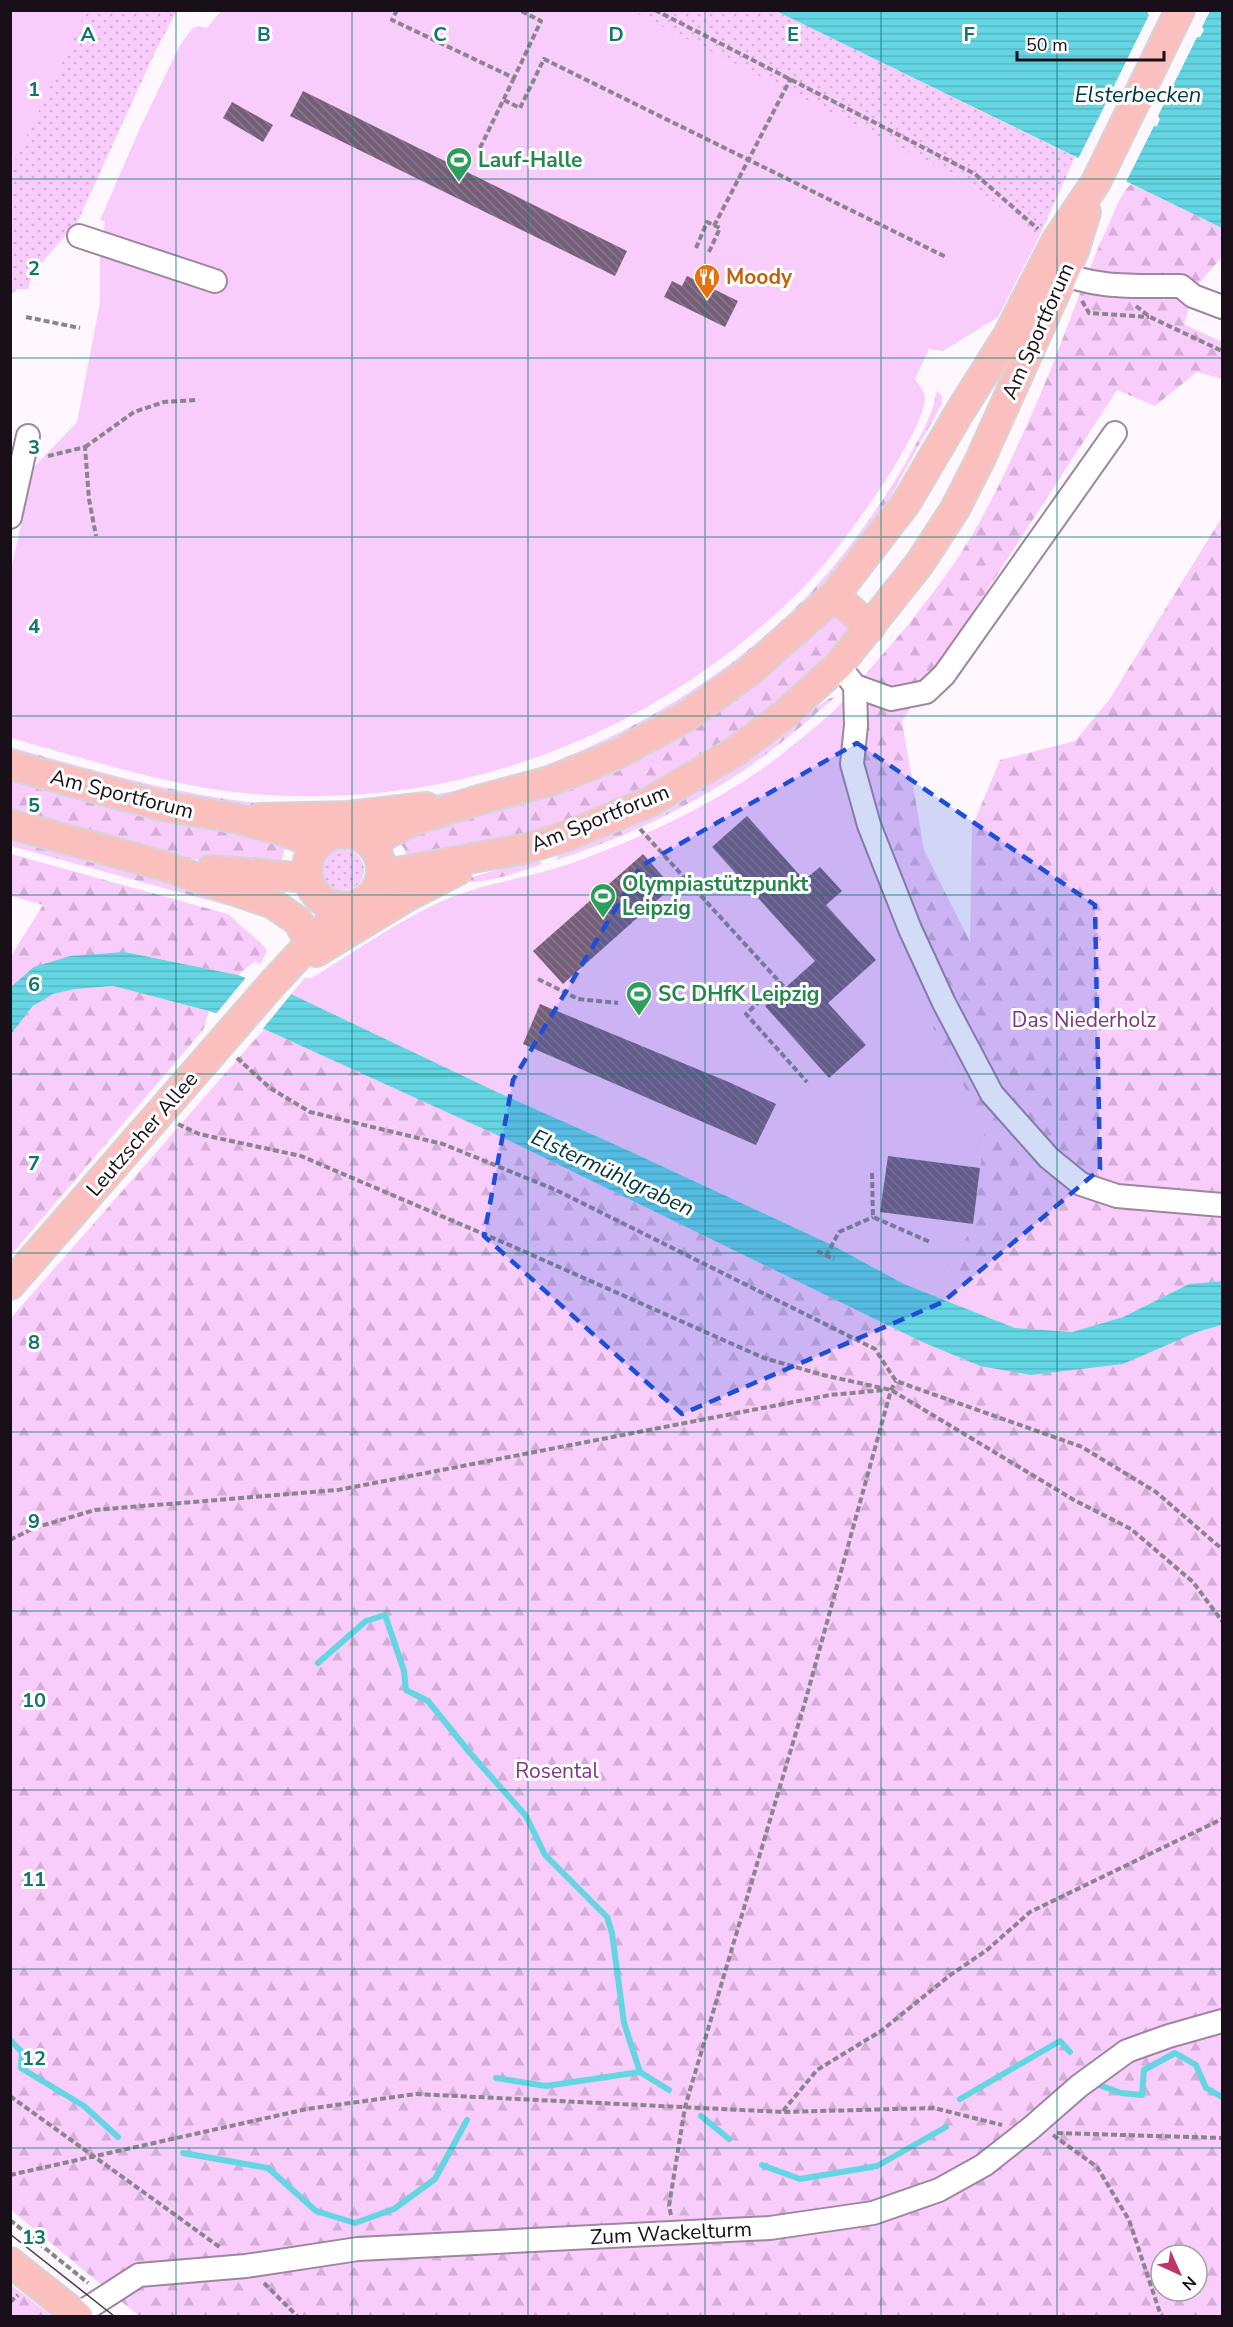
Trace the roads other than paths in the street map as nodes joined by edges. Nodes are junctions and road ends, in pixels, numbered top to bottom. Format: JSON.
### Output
{"nodes":[{"id":1,"x":1180,"y":10,"type":"edge"},
{"id":2,"x":79,"y":236,"type":"dead end"},
{"id":3,"x":1060,"y":261,"type":"junction"},
{"id":4,"x":215,"y":281,"type":"dead end"},
{"id":5,"x":1222,"y":307,"type":"edge"},
{"id":6,"x":988,"y":401,"type":"junction"},
{"id":7,"x":1115,"y":433,"type":"dead end"},
{"id":8,"x":21,"y":442,"type":"edge"},
{"id":9,"x":10,"y":517,"type":"edge"},
{"id":10,"x":835,"y":595,"type":"junction"},
{"id":11,"x":870,"y":628,"type":"junction"},
{"id":12,"x":847,"y":676,"type":"junction"},
{"id":13,"x":10,"y":765,"type":"edge"},
{"id":14,"x":482,"y":799,"type":"junction"},
{"id":15,"x":234,"y":818,"type":"junction"},
{"id":16,"x":10,"y":824,"type":"edge"},
{"id":17,"x":370,"y":843,"type":"junction"},
{"id":18,"x":317,"y":844,"type":"junction"},
{"id":19,"x":528,"y":848,"type":"junction"},
{"id":20,"x":161,"y":865,"type":"junction"},
{"id":21,"x":381,"y":875,"type":"junction"},
{"id":22,"x":324,"y":895,"type":"junction"},
{"id":23,"x":303,"y":932,"type":"junction"},
{"id":24,"x":273,"y":983,"type":"junction"},
{"id":25,"x":1222,"y":1205,"type":"edge"},
{"id":26,"x":10,"y":1285,"type":"edge"},
{"id":27,"x":1222,"y":2021,"type":"edge"},
{"id":28,"x":10,"y":2262,"type":"edge"},
{"id":29,"x":78,"y":2316,"type":"edge"}],
"edges":[{"from":1,"to":3,"type":"main road","name":"Am Sportforum"},
{"from":2,"to":4,"type":"lane"},
{"from":3,"to":5,"type":"lane"},
{"from":3,"to":6,"type":"main road","name":"Am Sportforum"},
{"from":6,"to":10,"type":"main road","name":"Am Sportforum"},
{"from":6,"to":11,"type":"main road","name":"Am Sportforum"},
{"from":7,"to":12,"type":"lane"},
{"from":8,"to":9,"type":"lane"},
{"from":10,"to":11,"type":"main road"},
{"from":10,"to":14,"type":"main road","name":"Am Sportforum"},
{"from":11,"to":12,"type":"main road","name":"Am Sportforum"},
{"from":12,"to":19,"type":"main road","name":"Am Sportforum"},
{"from":12,"to":25,"type":"lane"},
{"from":13,"to":15,"type":"main road","name":"Am Sportforum"},
{"from":14,"to":15,"type":"main road","name":"Am Sportforum"},
{"from":14,"to":17,"type":"main road","name":"Am Sportforum"},
{"from":15,"to":18,"type":"main road","name":"Am Sportforum"},
{"from":16,"to":20,"type":"main road"},
{"from":17,"to":18,"type":"main road"},
{"from":17,"to":21,"type":"main road"},
{"from":18,"to":22,"type":"main road"},
{"from":19,"to":21,"type":"main road","name":"Am Sportforum"},
{"from":19,"to":24,"type":"main road","name":"Leutzscher Allee"},
{"from":20,"to":22,"type":"main road"},
{"from":20,"to":23,"type":"main road"},
{"from":21,"to":22,"type":"main road"},
{"from":22,"to":23,"type":"main road","name":"Leutzscher Allee"},
{"from":22,"to":24,"type":"main road","name":"Leutzscher Allee"},
{"from":23,"to":24,"type":"main road","name":"Leutzscher Allee"},
{"from":24,"to":26,"type":"main road","name":"Leutzscher Allee"},
{"from":27,"to":29,"type":"lane","name":"Zum Wackelturm"},
{"from":28,"to":29,"type":"main road"}]}
